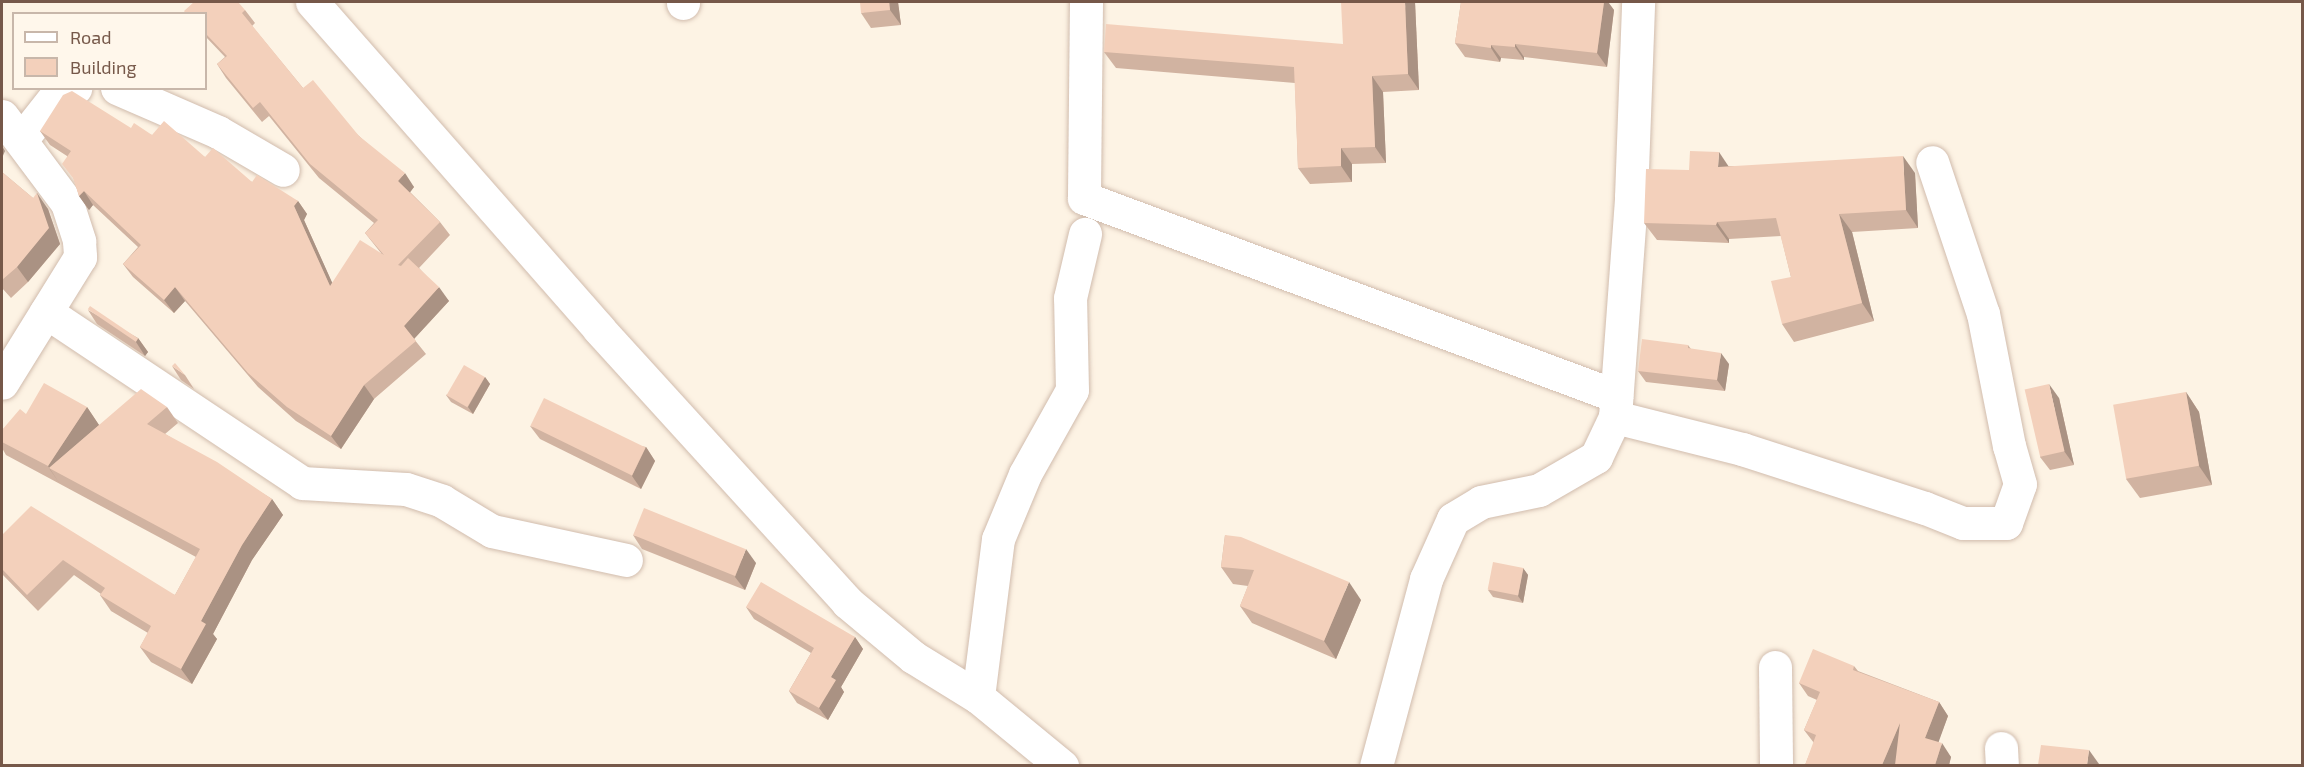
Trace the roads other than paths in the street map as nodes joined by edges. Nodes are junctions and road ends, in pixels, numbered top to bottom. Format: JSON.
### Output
{"nodes":[{"id":1,"x":312,"y":2,"type":"edge"},
{"id":2,"x":1086,"y":2,"type":"edge"},
{"id":3,"x":1638,"y":2,"type":"edge"},
{"id":4,"x":68,"y":90,"type":"edge"},
{"id":5,"x":122,"y":90,"type":"edge"},
{"id":6,"x":11,"y":128,"type":"edge"},
{"id":7,"x":1932,"y":162,"type":"dead end"},
{"id":8,"x":283,"y":170,"type":"dead end"},
{"id":9,"x":1085,"y":234,"type":"dead end"},
{"id":10,"x":46,"y":312,"type":"junction"},
{"id":11,"x":2,"y":383,"type":"edge"},
{"id":12,"x":1616,"y":406,"type":"junction"},
{"id":13,"x":626,"y":560,"type":"dead end"},
{"id":14,"x":1775,"y":667,"type":"dead end"},
{"id":15,"x":978,"y":697,"type":"junction"},
{"id":16,"x":1062,"y":765,"type":"edge"},
{"id":17,"x":1376,"y":765,"type":"edge"},
{"id":18,"x":1776,"y":765,"type":"edge"}],
"edges":[{"from":1,"to":15,"type":"street"},
{"from":2,"to":12,"type":"street"},
{"from":3,"to":12,"type":"street"},
{"from":4,"to":6,"type":"street"},
{"from":5,"to":8,"type":"street"},
{"from":6,"to":10,"type":"street"},
{"from":7,"to":12,"type":"street"},
{"from":9,"to":15,"type":"street"},
{"from":10,"to":11,"type":"street"},
{"from":10,"to":13,"type":"street"},
{"from":12,"to":17,"type":"street"},
{"from":14,"to":18,"type":"street"},
{"from":15,"to":16,"type":"street"}]}
